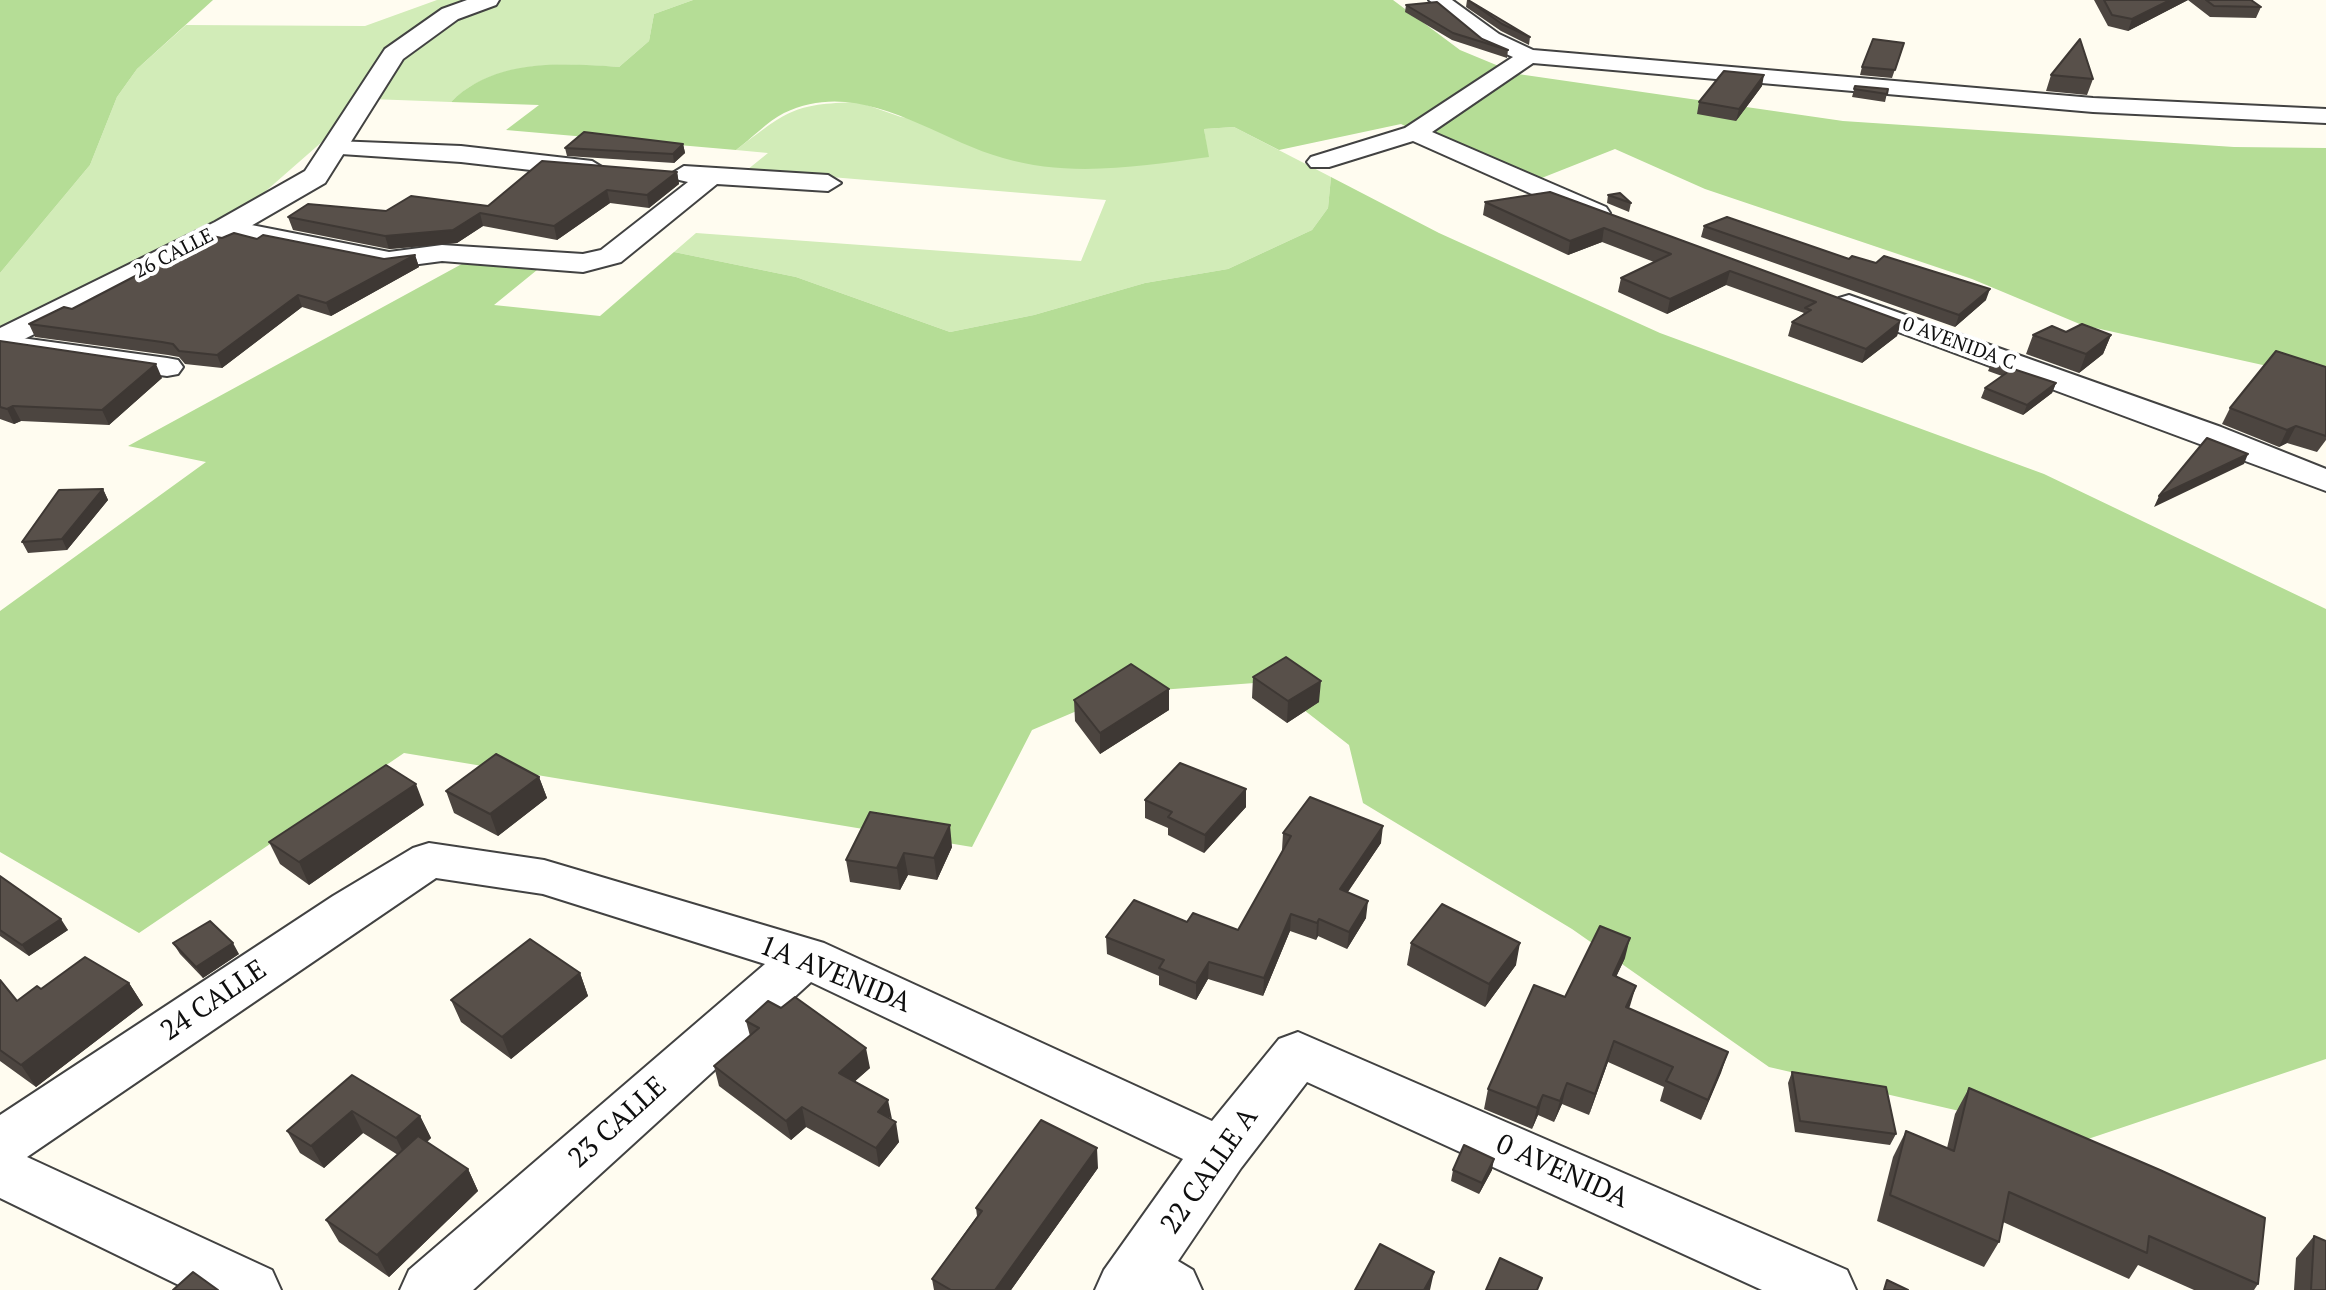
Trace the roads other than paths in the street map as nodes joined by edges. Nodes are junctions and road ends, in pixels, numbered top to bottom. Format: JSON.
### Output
{"nodes":[{"id":1,"x":488,"y":0,"type":"edge"},
{"id":2,"x":1439,"y":0,"type":"edge"},
{"id":3,"x":1529,"y":56,"type":"junction"},
{"id":4,"x":2326,"y":116,"type":"edge"},
{"id":5,"x":1414,"y":133,"type":"junction"},
{"id":6,"x":335,"y":148,"type":"junction"},
{"id":7,"x":1320,"y":162,"type":"dead end"},
{"id":8,"x":610,"y":170,"type":"edge"},
{"id":9,"x":654,"y":172,"type":"edge"},
{"id":10,"x":711,"y":176,"type":"junction"},
{"id":11,"x":828,"y":183,"type":"dead end"},
{"id":12,"x":1627,"y":223,"type":"edge"},
{"id":13,"x":226,"y":228,"type":"junction"},
{"id":14,"x":1821,"y":294,"type":"edge"},
{"id":15,"x":0,"y":342,"type":"edge"},
{"id":16,"x":167,"y":367,"type":"dead end"},
{"id":17,"x":2326,"y":481,"type":"edge"},
{"id":18,"x":429,"y":860,"type":"joint"},
{"id":19,"x":806,"y":957,"type":"junction"},
{"id":20,"x":1298,"y":1054,"type":"joint"},
{"id":21,"x":0,"y":1145,"type":"edge"},
{"id":22,"x":1221,"y":1151,"type":"junction"},
{"id":23,"x":0,"y":1171,"type":"edge"},
{"id":24,"x":1146,"y":1284,"type":"edge"},
{"id":25,"x":251,"y":1290,"type":"edge"},
{"id":26,"x":430,"y":1290,"type":"edge"},
{"id":27,"x":1826,"y":1290,"type":"edge"}],
"edges":[{"from":1,"to":6,"type":"street","name":"26 CALLE"},
{"from":2,"to":3,"type":"street"},
{"from":3,"to":4,"type":"street"},
{"from":3,"to":5,"type":"street"},
{"from":5,"to":7,"type":"street"},
{"from":5,"to":12,"type":"street"},
{"from":6,"to":8,"type":"street"},
{"from":6,"to":13,"type":"street","name":"26 CALLE"},
{"from":9,"to":10,"type":"street"},
{"from":10,"to":11,"type":"street"},
{"from":10,"to":13,"type":"street"},
{"from":13,"to":15,"type":"street","name":"26 CALLE"},
{"from":14,"to":17,"type":"street","name":"0 AVENIDA C"},
{"from":15,"to":16,"type":"street"},
{"from":18,"to":19,"type":"street","name":"1A AVENIDA"},
{"from":18,"to":21,"type":"street","name":"24 CALLE"},
{"from":19,"to":22,"type":"street","name":"1A AVENIDA"},
{"from":19,"to":26,"type":"street","name":"23 CALLE"},
{"from":20,"to":22,"type":"street","name":"22 CALLE A"},
{"from":20,"to":27,"type":"street","name":"0 AVENIDA"},
{"from":22,"to":24,"type":"street","name":"22 CALLE A"},
{"from":23,"to":25,"type":"street"}]}
